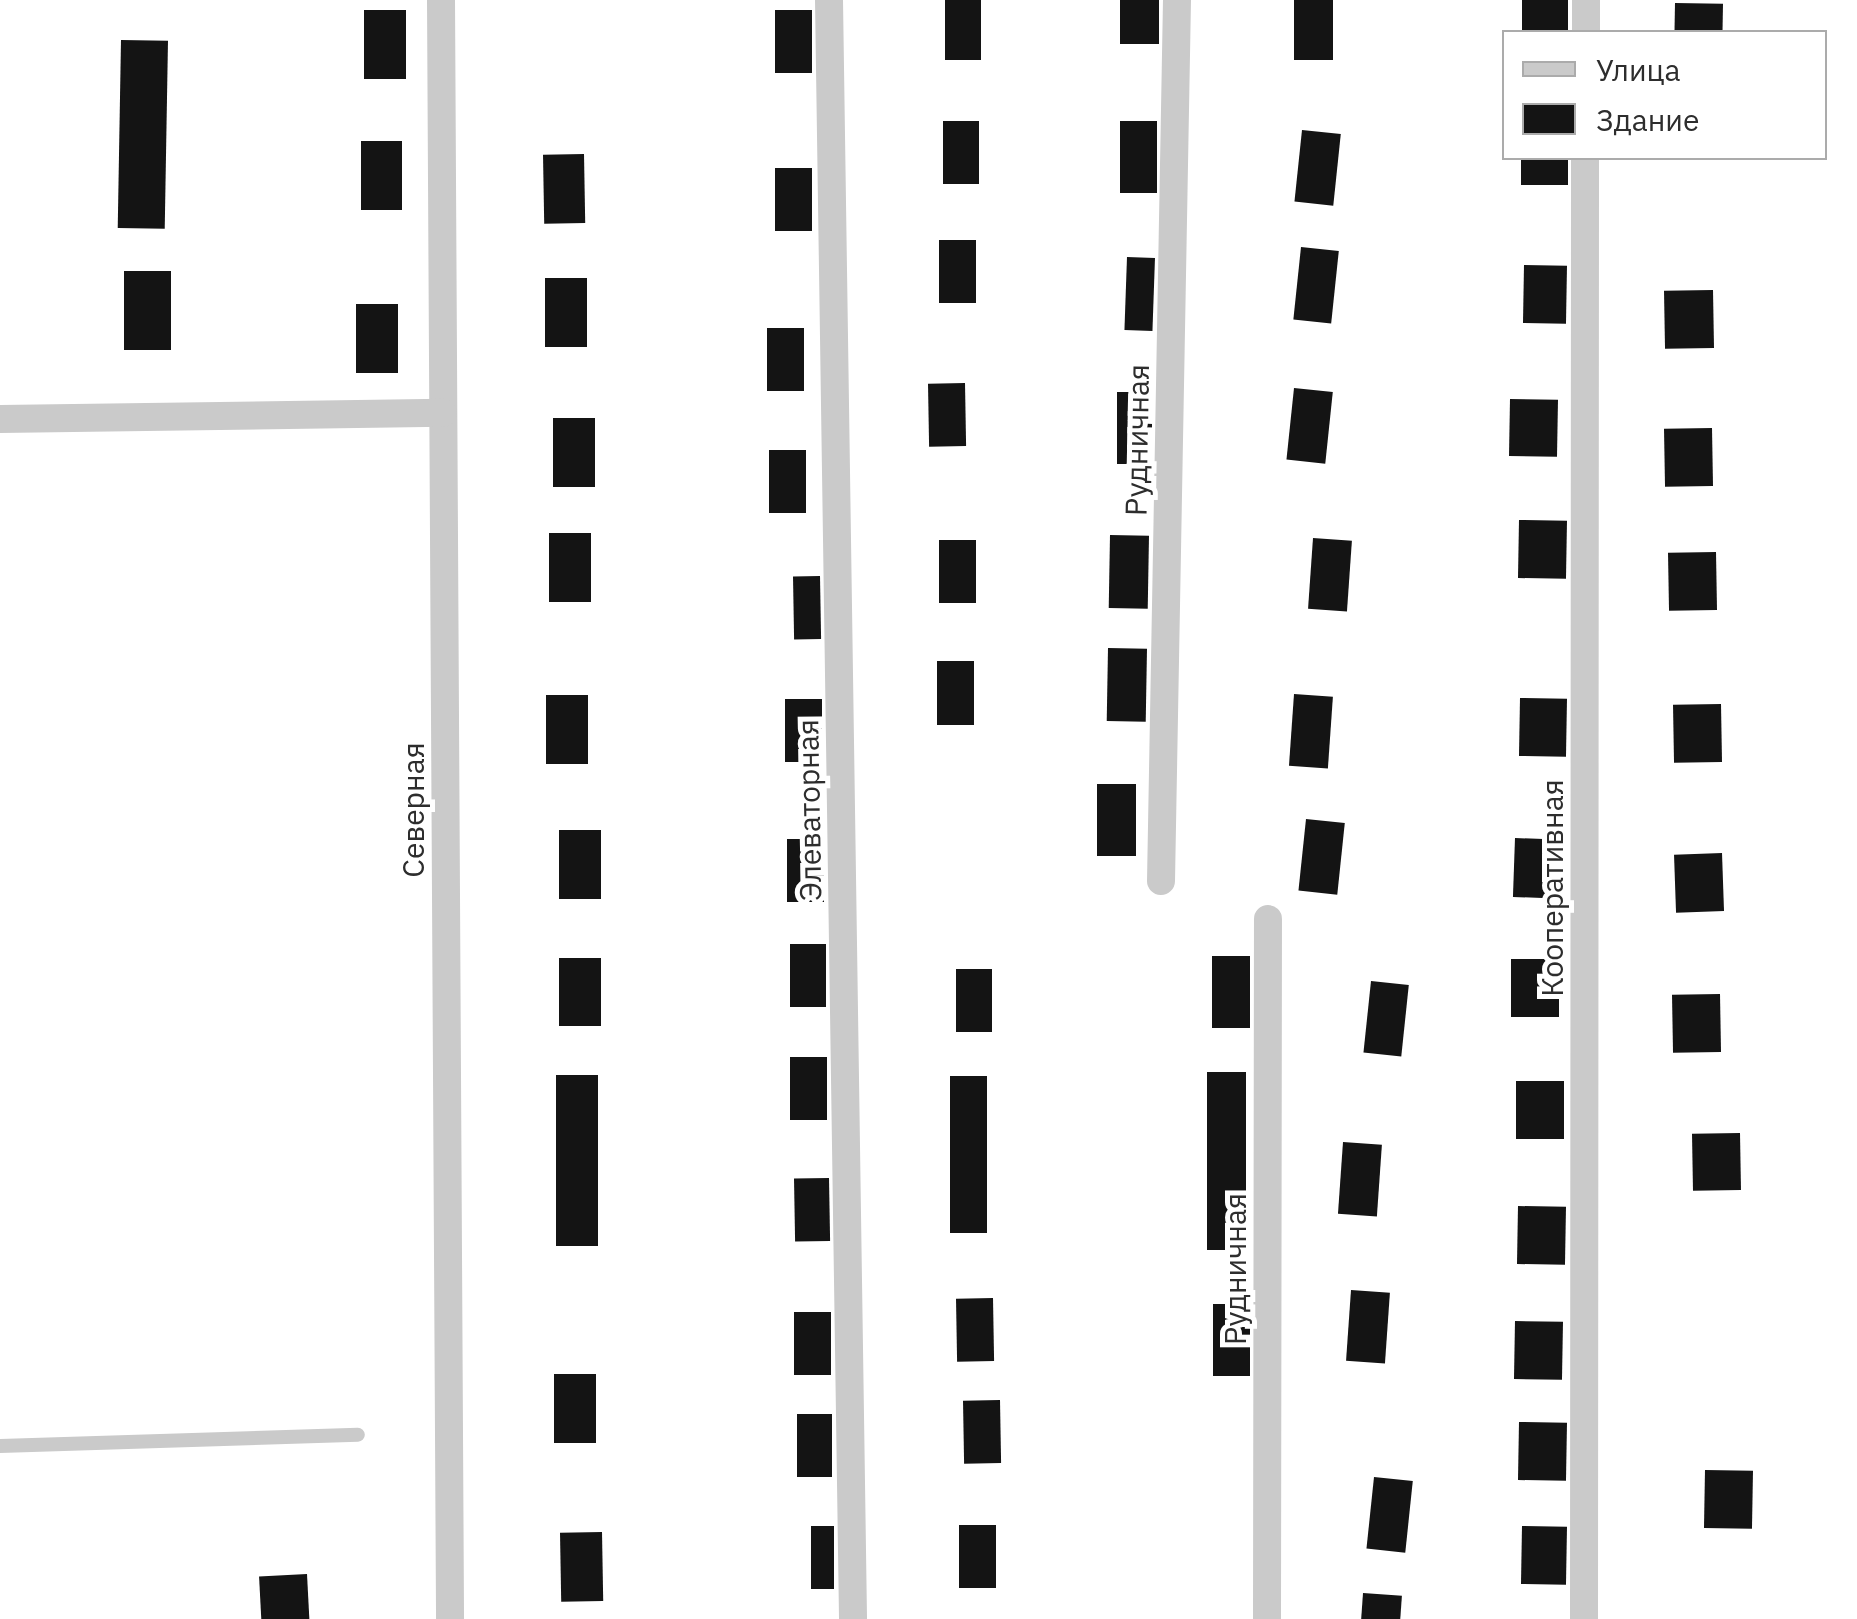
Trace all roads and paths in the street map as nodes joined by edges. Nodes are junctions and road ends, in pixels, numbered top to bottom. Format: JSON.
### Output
{"nodes":[{"id":1,"x":441,"y":0,"type":"edge"},
{"id":2,"x":829,"y":0,"type":"edge"},
{"id":3,"x":1177,"y":0,"type":"edge"},
{"id":4,"x":1586,"y":0,"type":"edge"},
{"id":5,"x":1586,"y":30,"type":"edge"},
{"id":6,"x":1586,"y":160,"type":"edge"},
{"id":7,"x":443,"y":413,"type":"junction"},
{"id":8,"x":0,"y":419,"type":"edge"},
{"id":9,"x":1162,"y":881,"type":"dead end"},
{"id":10,"x":1268,"y":920,"type":"dead end"},
{"id":11,"x":358,"y":1436,"type":"dead end"},
{"id":12,"x":0,"y":1446,"type":"edge"},
{"id":13,"x":450,"y":1619,"type":"edge"},
{"id":14,"x":853,"y":1619,"type":"edge"},
{"id":15,"x":1267,"y":1619,"type":"edge"},
{"id":16,"x":1584,"y":1619,"type":"edge"}],
"edges":[{"from":1,"to":7,"type":"street","name":"Северная"},
{"from":2,"to":14,"type":"street","name":"Элеваторная"},
{"from":3,"to":9,"type":"street","name":"Рудничная"},
{"from":4,"to":5,"type":"street"},
{"from":6,"to":16,"type":"street","name":"Кооперативная"},
{"from":7,"to":8,"type":"street"},
{"from":7,"to":13,"type":"street","name":"Северная"},
{"from":10,"to":15,"type":"street","name":"Рудничная"},
{"from":11,"to":12,"type":"lane"}]}
